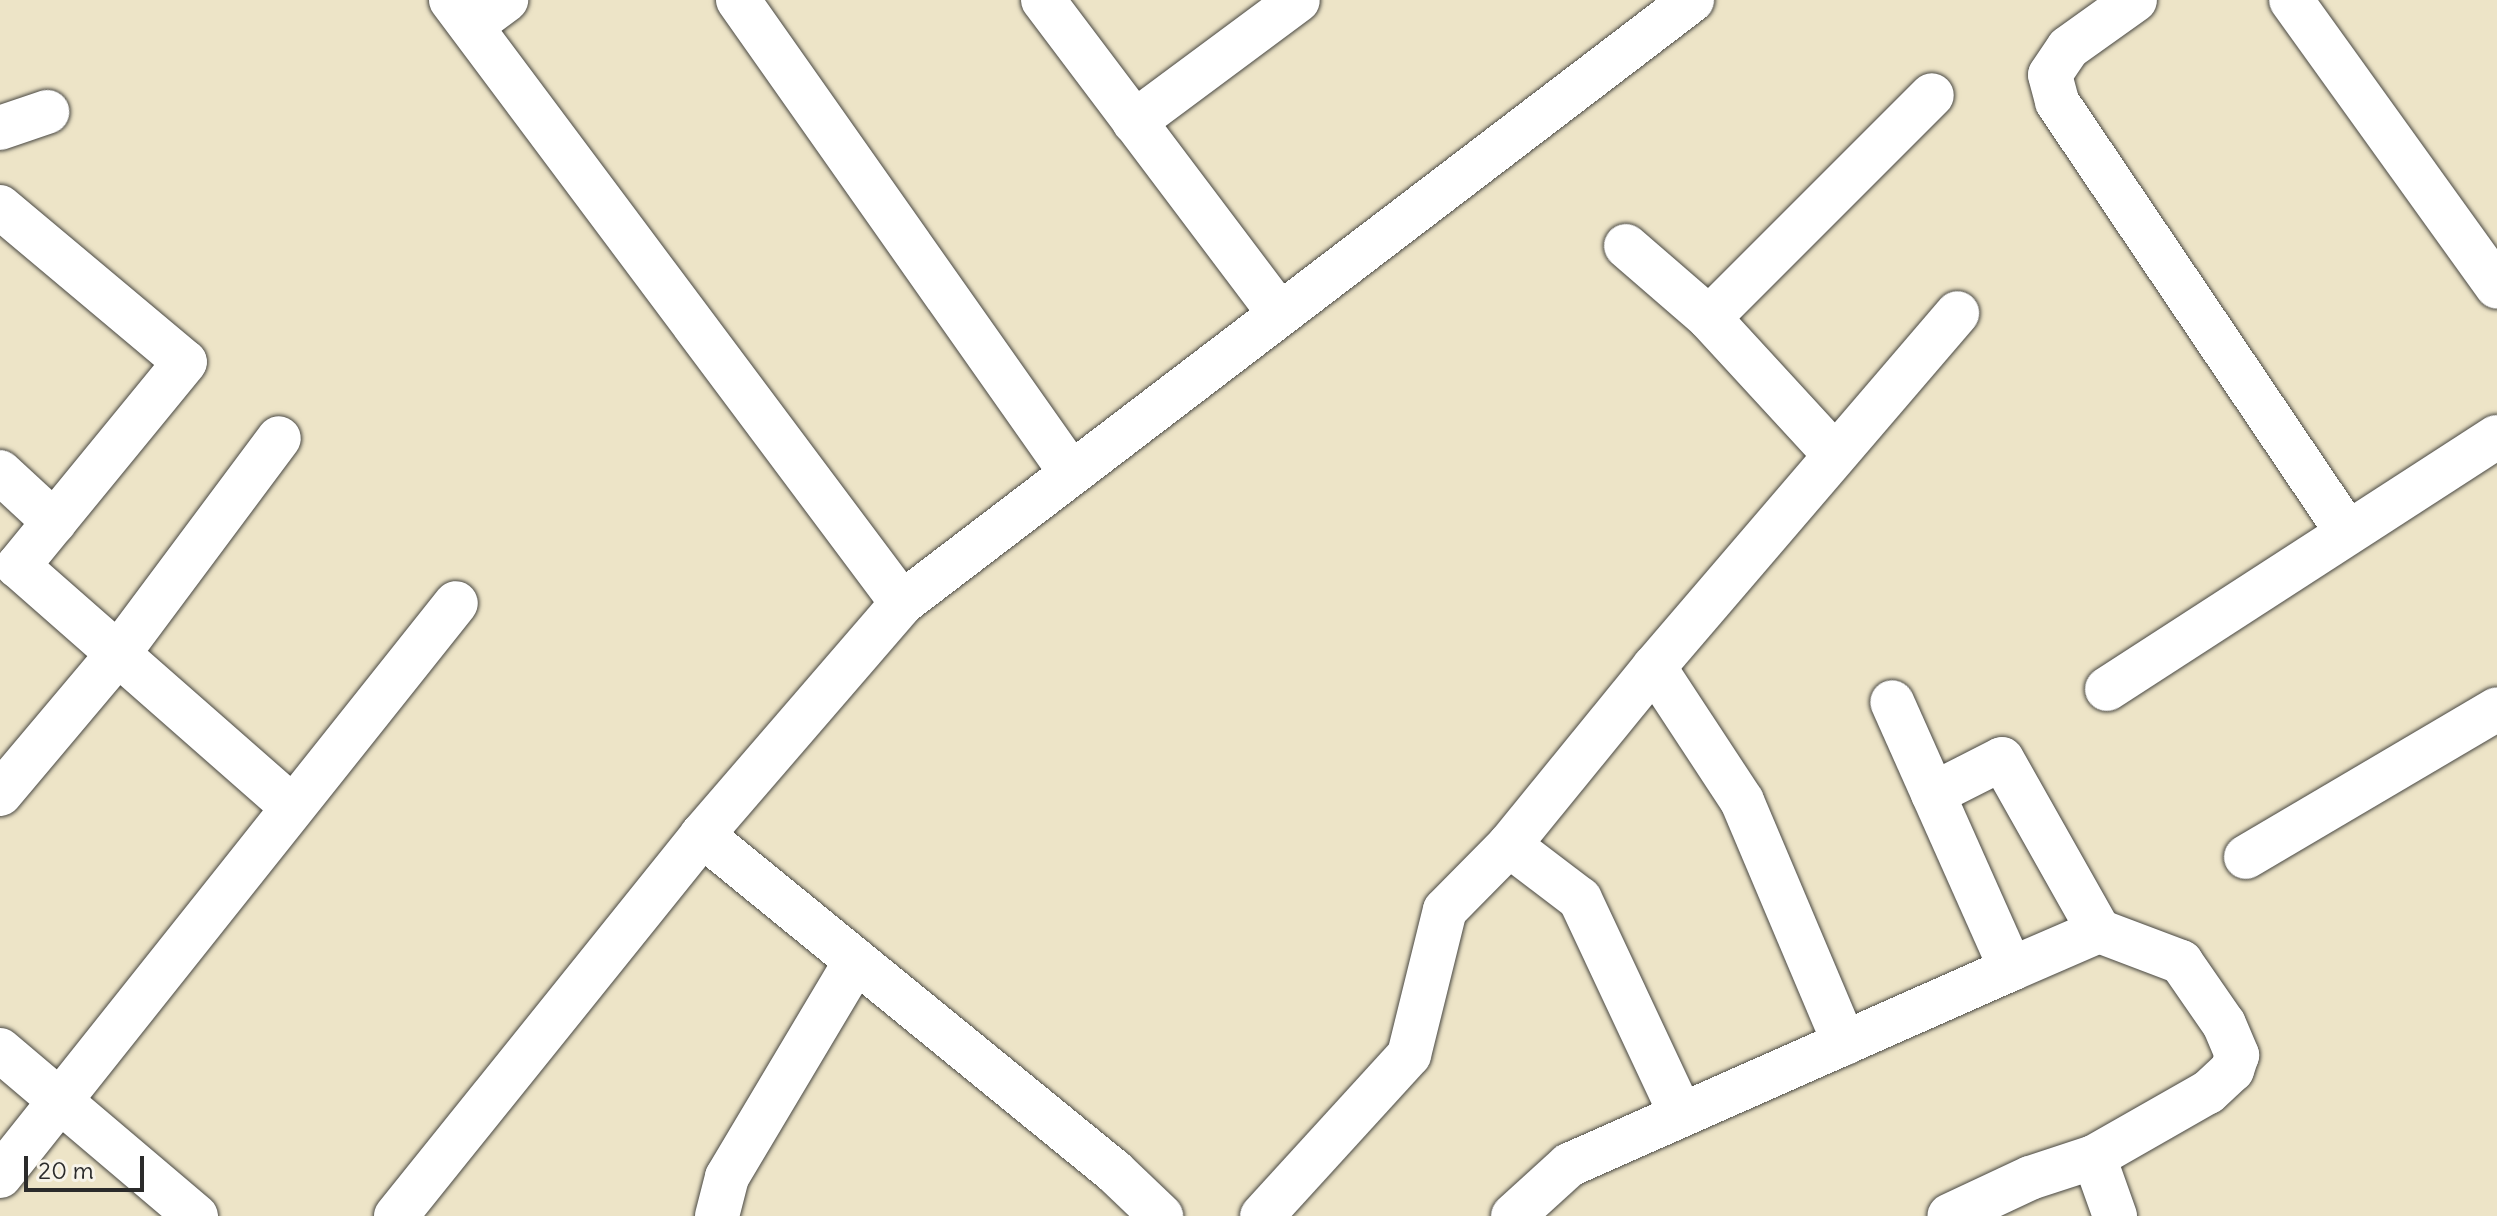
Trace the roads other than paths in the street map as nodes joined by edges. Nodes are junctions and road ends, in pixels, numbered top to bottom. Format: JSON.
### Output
{"nodes":[{"id":1,"x":506,"y":0,"type":"edge"},
{"id":2,"x":738,"y":0,"type":"edge"},
{"id":3,"x":1043,"y":0,"type":"edge"},
{"id":4,"x":1298,"y":0,"type":"edge"},
{"id":5,"x":1692,"y":0,"type":"edge"},
{"id":6,"x":2135,"y":0,"type":"edge"},
{"id":7,"x":2291,"y":0,"type":"edge"},
{"id":8,"x":461,"y":13,"type":"edge"},
{"id":9,"x":1932,"y":95,"type":"dead end"},
{"id":10,"x":47,"y":112,"type":"dead end"},
{"id":11,"x":1134,"y":122,"type":"junction"},
{"id":12,"x":0,"y":128,"type":"edge"},
{"id":13,"x":0,"y":207,"type":"edge"},
{"id":14,"x":1626,"y":246,"type":"dead end"},
{"id":15,"x":2497,"y":287,"type":"edge"},
{"id":16,"x":1957,"y":313,"type":"dead end"},
{"id":17,"x":1280,"y":314,"type":"junction"},
{"id":18,"x":1709,"y":318,"type":"junction"},
{"id":19,"x":2497,"y":437,"type":"edge"},
{"id":20,"x":279,"y":438,"type":"dead end"},
{"id":21,"x":1835,"y":455,"type":"junction"},
{"id":22,"x":0,"y":472,"type":"edge"},
{"id":23,"x":1071,"y":473,"type":"junction"},
{"id":24,"x":54,"y":522,"type":"junction"},
{"id":25,"x":2347,"y":532,"type":"junction"},
{"id":26,"x":456,"y":603,"type":"dead end"},
{"id":27,"x":902,"y":603,"type":"junction"},
{"id":28,"x":118,"y":654,"type":"junction"},
{"id":29,"x":1654,"y":667,"type":"junction"},
{"id":30,"x":2107,"y":689,"type":"dead end"},
{"id":31,"x":1892,"y":702,"type":"dead end"},
{"id":32,"x":2497,"y":709,"type":"edge"},
{"id":33,"x":0,"y":794,"type":"edge"},
{"id":34,"x":1933,"y":794,"type":"junction"},
{"id":35,"x":292,"y":807,"type":"junction"},
{"id":36,"x":702,"y":835,"type":"junction"},
{"id":37,"x":1509,"y":845,"type":"junction"},
{"id":38,"x":2246,"y":857,"type":"dead end"},
{"id":39,"x":2099,"y":931,"type":"junction"},
{"id":40,"x":857,"y":962,"type":"junction"},
{"id":41,"x":2011,"y":969,"type":"junction"},
{"id":42,"x":1844,"y":1043,"type":"junction"},
{"id":43,"x":0,"y":1050,"type":"edge"},
{"id":44,"x":60,"y":1101,"type":"junction"},
{"id":45,"x":1681,"y":1115,"type":"junction"},
{"id":46,"x":2094,"y":1157,"type":"junction"},
{"id":47,"x":1115,"y":1172,"type":"junction"},
{"id":48,"x":0,"y":1176,"type":"edge"},
{"id":49,"x":196,"y":1216,"type":"edge"},
{"id":50,"x":396,"y":1216,"type":"edge"},
{"id":51,"x":717,"y":1216,"type":"edge"},
{"id":52,"x":1116,"y":1216,"type":"edge"},
{"id":53,"x":1161,"y":1216,"type":"edge"},
{"id":54,"x":1262,"y":1216,"type":"edge"},
{"id":55,"x":1513,"y":1216,"type":"edge"},
{"id":56,"x":1949,"y":1216,"type":"edge"},
{"id":57,"x":2115,"y":1216,"type":"edge"}],
"edges":[{"from":1,"to":8,"type":"street"},
{"from":2,"to":23,"type":"street"},
{"from":3,"to":11,"type":"street"},
{"from":4,"to":11,"type":"street"},
{"from":5,"to":17,"type":"street"},
{"from":6,"to":25,"type":"street"},
{"from":7,"to":15,"type":"street"},
{"from":8,"to":27,"type":"street"},
{"from":9,"to":18,"type":"street"},
{"from":10,"to":12,"type":"street"},
{"from":11,"to":17,"type":"street"},
{"from":13,"to":24,"type":"street"},
{"from":14,"to":18,"type":"street"},
{"from":16,"to":21,"type":"street"},
{"from":17,"to":23,"type":"street"},
{"from":18,"to":21,"type":"street"},
{"from":19,"to":25,"type":"street"},
{"from":20,"to":28,"type":"street"},
{"from":21,"to":29,"type":"street"},
{"from":22,"to":24,"type":"street"},
{"from":23,"to":27,"type":"street"},
{"from":24,"to":28,"type":"street"},
{"from":25,"to":30,"type":"street"},
{"from":26,"to":35,"type":"street"},
{"from":27,"to":36,"type":"street"},
{"from":28,"to":33,"type":"street"},
{"from":28,"to":35,"type":"street"},
{"from":29,"to":37,"type":"street"},
{"from":29,"to":42,"type":"street"},
{"from":31,"to":34,"type":"street"},
{"from":32,"to":38,"type":"street"},
{"from":34,"to":39,"type":"street"},
{"from":34,"to":41,"type":"street"},
{"from":35,"to":44,"type":"street"},
{"from":36,"to":40,"type":"street"},
{"from":36,"to":50,"type":"street"},
{"from":37,"to":45,"type":"street"},
{"from":37,"to":54,"type":"street"},
{"from":39,"to":41,"type":"street"},
{"from":39,"to":46,"type":"street"},
{"from":40,"to":47,"type":"street"},
{"from":40,"to":51,"type":"street"},
{"from":41,"to":42,"type":"street"},
{"from":42,"to":45,"type":"street"},
{"from":43,"to":44,"type":"street"},
{"from":44,"to":48,"type":"street"},
{"from":44,"to":49,"type":"street"},
{"from":45,"to":55,"type":"street"},
{"from":46,"to":56,"type":"street"},
{"from":46,"to":57,"type":"street"},
{"from":47,"to":52,"type":"street"},
{"from":47,"to":53,"type":"street"}]}
